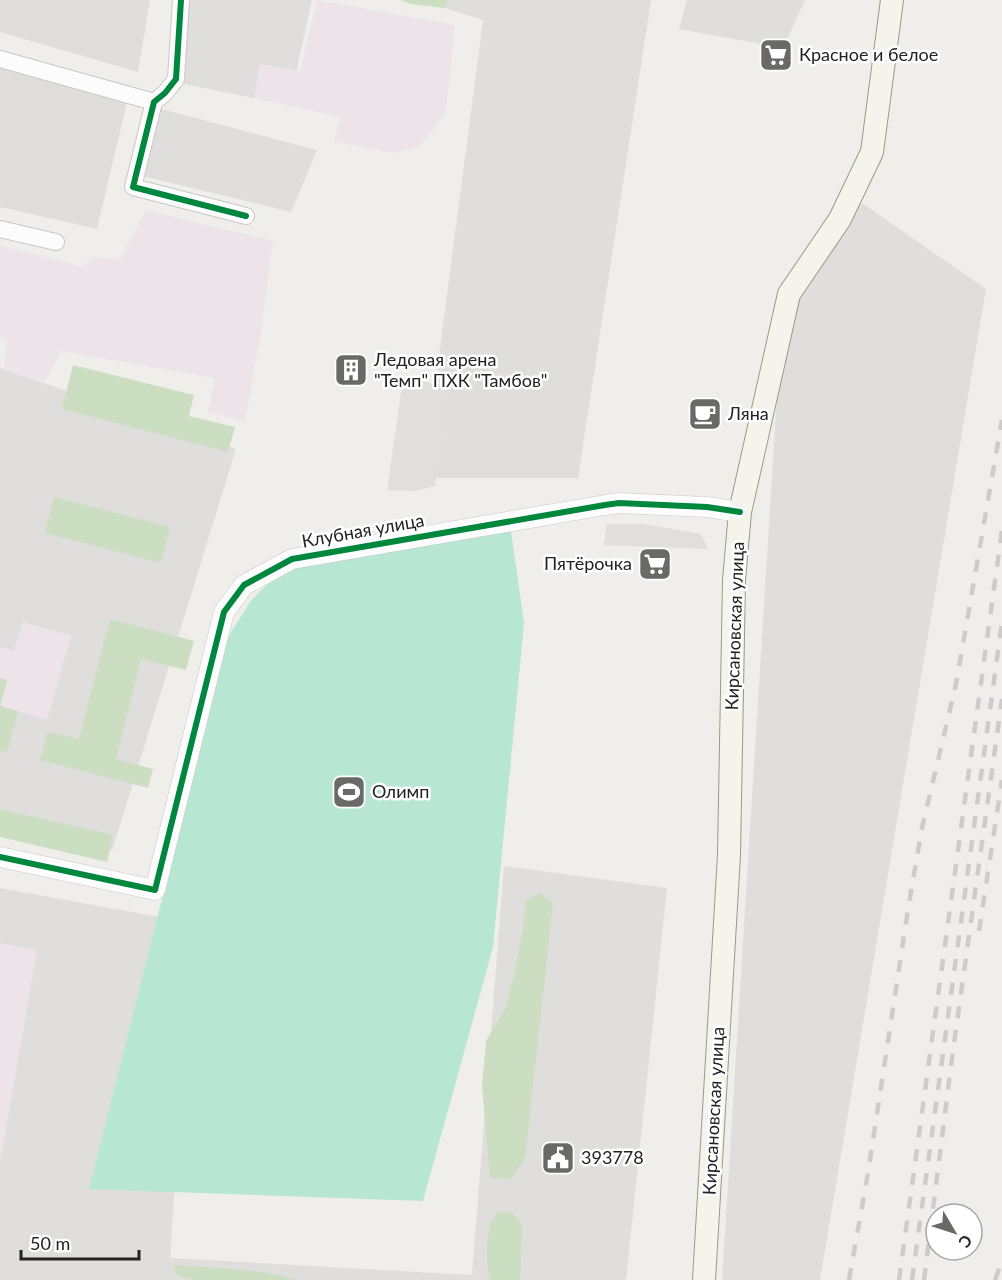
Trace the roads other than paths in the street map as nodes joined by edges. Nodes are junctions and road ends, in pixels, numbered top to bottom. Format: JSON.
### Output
{"nodes":[{"id":1,"x":181,"y":0,"type":"edge"},
{"id":2,"x":892,"y":0,"type":"edge"},
{"id":3,"x":0,"y":59,"type":"edge"},
{"id":4,"x":154,"y":102,"type":"junction"},
{"id":5,"x":246,"y":216,"type":"dead end"},
{"id":6,"x":0,"y":230,"type":"edge"},
{"id":7,"x":56,"y":242,"type":"dead end"},
{"id":8,"x":740,"y":512,"type":"junction"},
{"id":9,"x":0,"y":857,"type":"edge"},
{"id":10,"x":704,"y":1280,"type":"edge"}],
"edges":[{"from":1,"to":4,"type":"street"},
{"from":2,"to":8,"type":"main road","name":"Кирсановская улица"},
{"from":3,"to":4,"type":"street"},
{"from":4,"to":5,"type":"street"},
{"from":6,"to":7,"type":"street"},
{"from":8,"to":9,"type":"street","name":"Клубная улица"},
{"from":8,"to":10,"type":"main road","name":"Кирсановская улица"}]}
